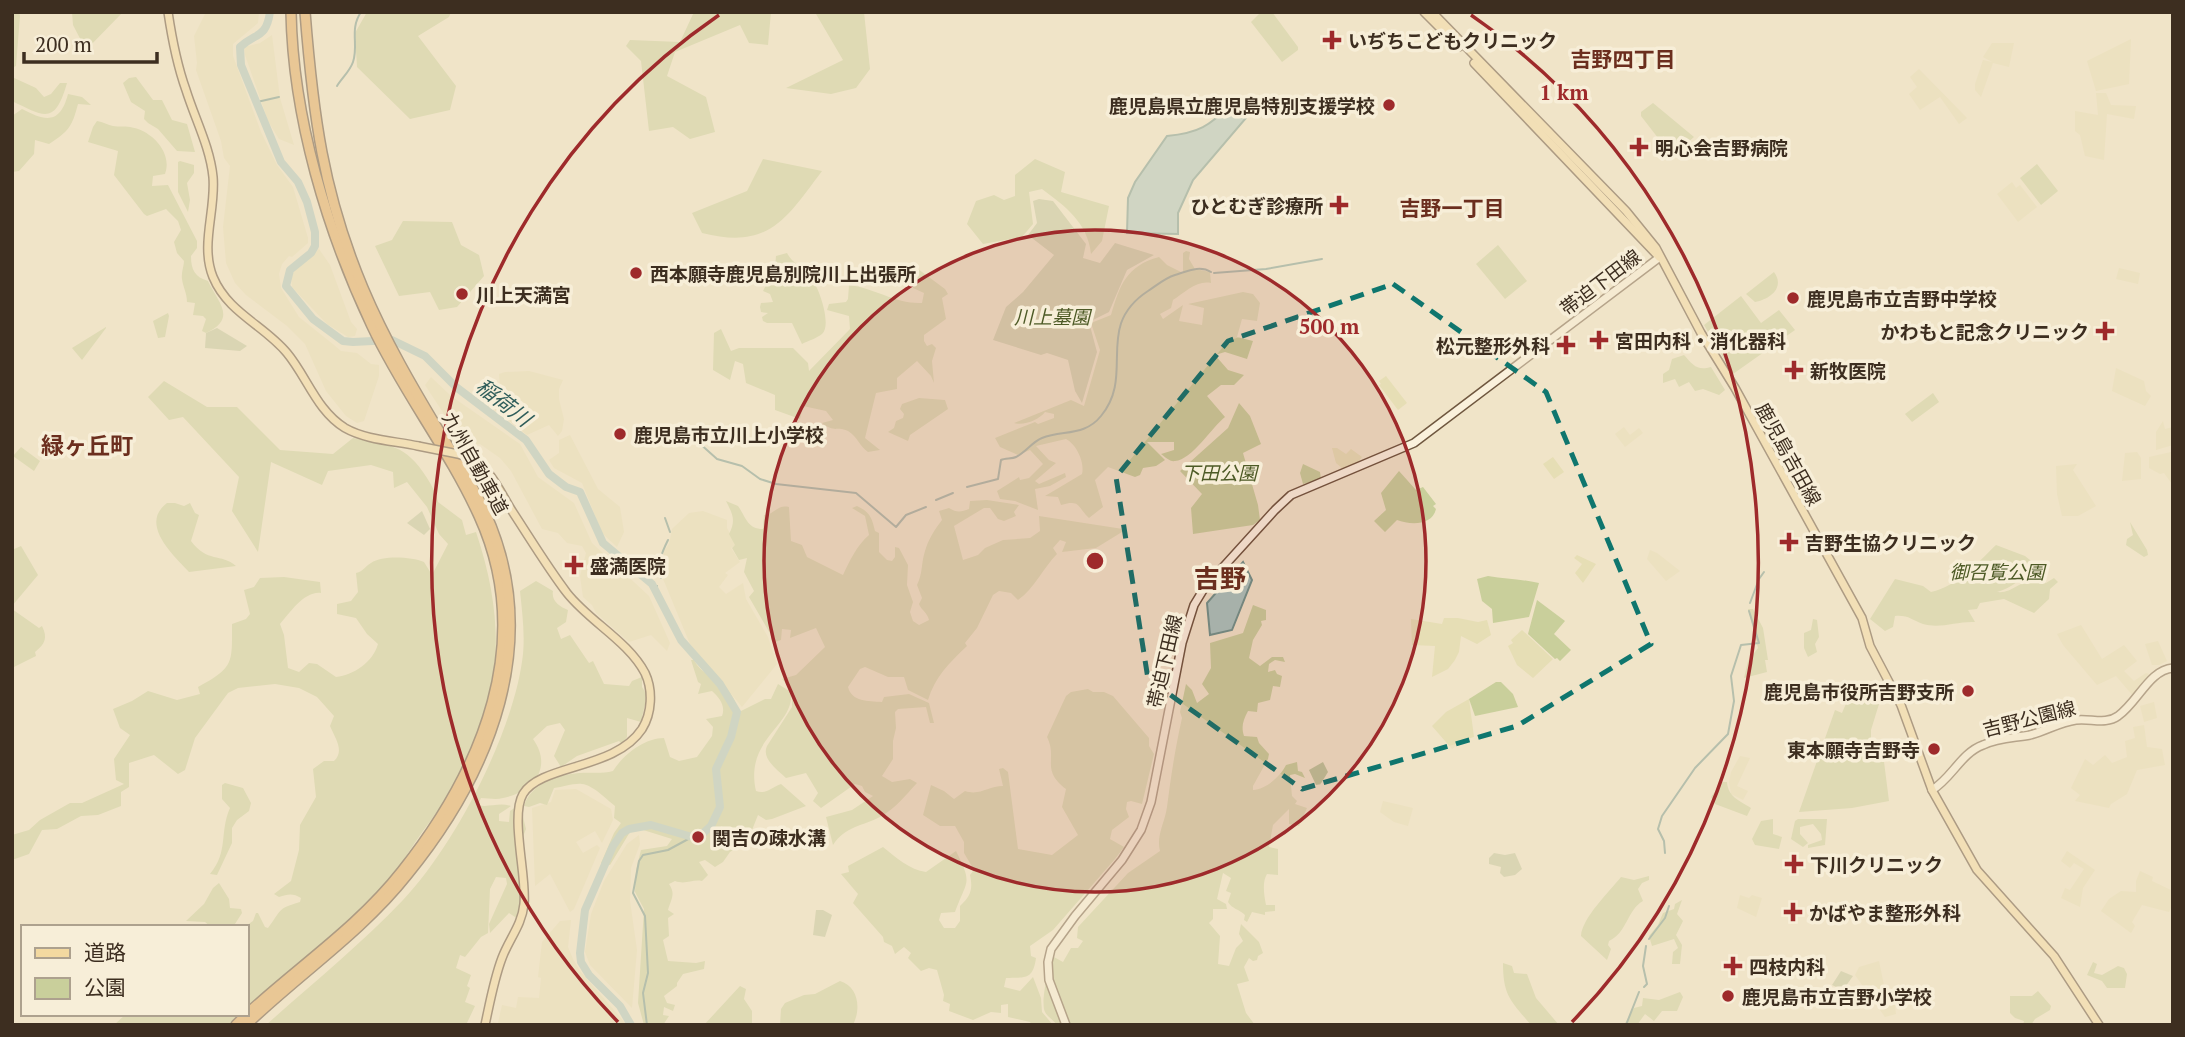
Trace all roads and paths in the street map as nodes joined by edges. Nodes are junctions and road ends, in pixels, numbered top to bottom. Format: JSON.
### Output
{"nodes":[{"id":1,"x":168,"y":12,"type":"edge"},
{"id":2,"x":290,"y":12,"type":"edge"},
{"id":3,"x":305,"y":12,"type":"edge"},
{"id":4,"x":1424,"y":12,"type":"edge"},
{"id":5,"x":1432,"y":12,"type":"edge"},
{"id":6,"x":1660,"y":257,"type":"junction"},
{"id":7,"x":375,"y":325,"type":"junction"},
{"id":8,"x":390,"y":353,"type":"junction"},
{"id":9,"x":2173,"y":668,"type":"edge"},
{"id":10,"x":1932,"y":790,"type":"junction"},
{"id":11,"x":248,"y":1013,"type":"edge"},
{"id":12,"x":246,"y":1025,"type":"edge"},
{"id":13,"x":485,"y":1025,"type":"edge"},
{"id":14,"x":1066,"y":1025,"type":"edge"},
{"id":15,"x":2099,"y":1025,"type":"edge"}],
"edges":[{"from":1,"to":13,"type":"main road","bridge":true},
{"from":2,"to":7,"type":"highway","name":"九州自動車道"},
{"from":3,"to":7,"type":"highway","name":"九州自動車道"},
{"from":4,"to":6,"type":"main road","name":"鹿児島吉田線"},
{"from":5,"to":6,"type":"main road","name":"鹿児島吉田線"},
{"from":6,"to":10,"type":"main road","name":"鹿児島吉田線"},
{"from":6,"to":14,"type":"main road","name":"帯迫下田線"},
{"from":7,"to":8,"type":"highway","name":"九州自動車道"},
{"from":8,"to":11,"type":"highway","name":"九州自動車道"},
{"from":8,"to":12,"type":"highway","name":"九州自動車道"},
{"from":9,"to":10,"type":"main road","name":"吉野公園線"},
{"from":10,"to":15,"type":"main road","name":"鹿児島吉田線"}]}
